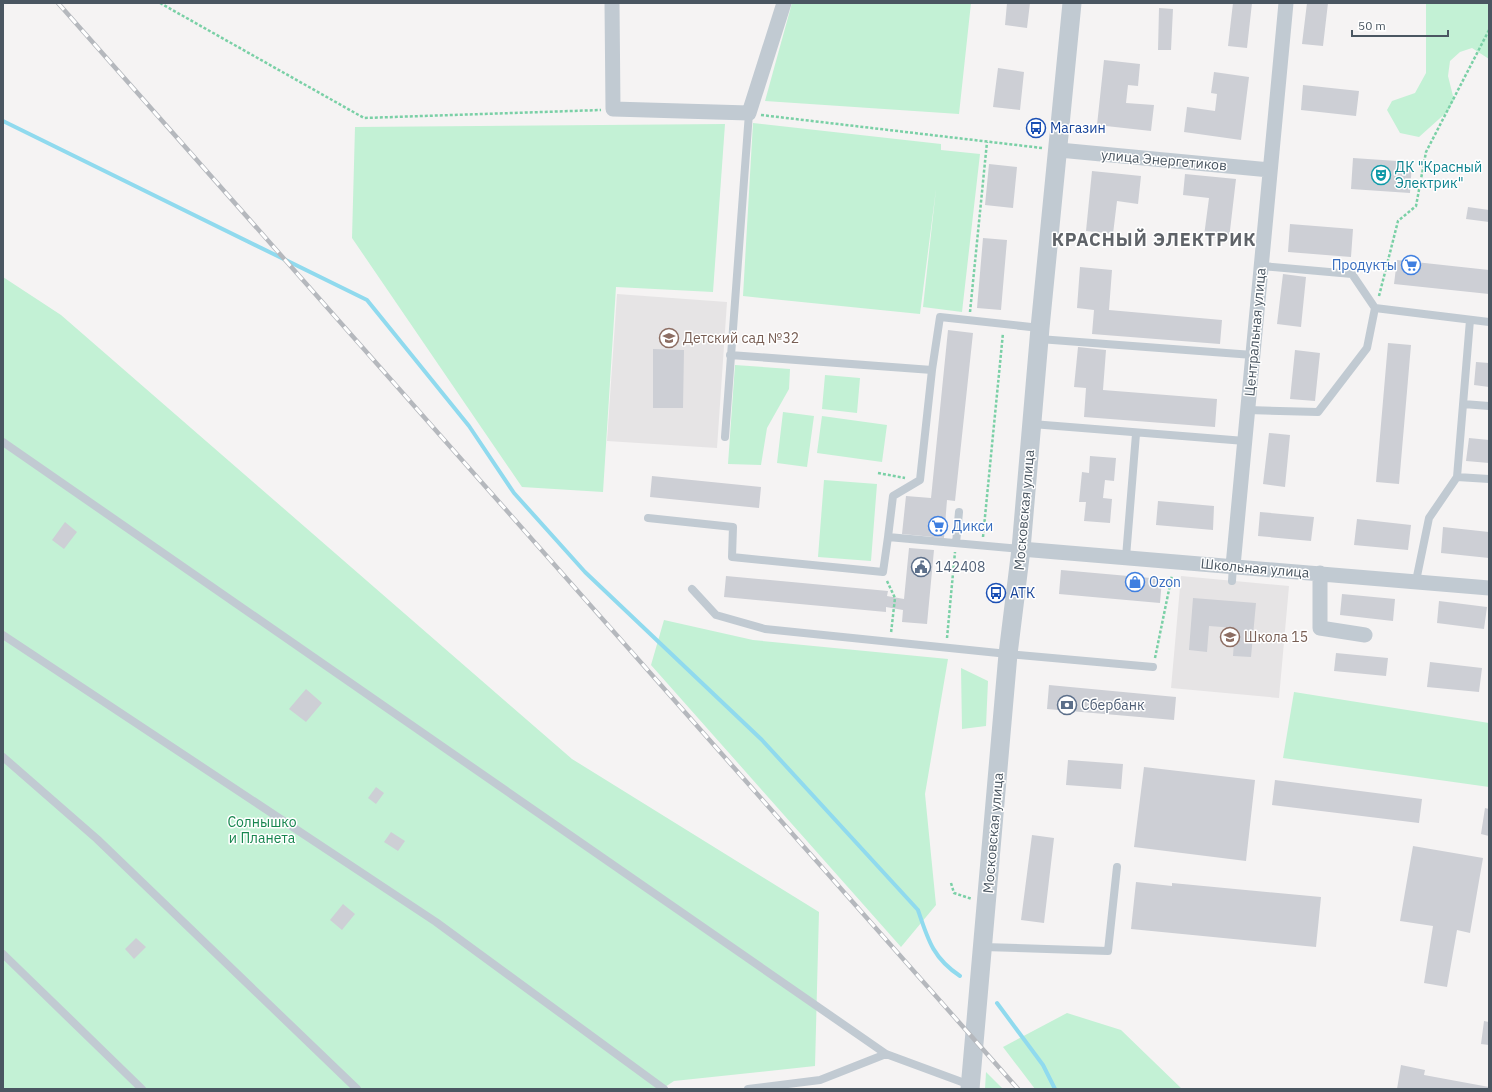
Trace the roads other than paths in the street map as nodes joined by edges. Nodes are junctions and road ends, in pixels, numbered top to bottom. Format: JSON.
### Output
{"nodes":[{"id":1,"x":612,"y":3,"type":"edge"},
{"id":2,"x":784,"y":3,"type":"edge"},
{"id":3,"x":1072,"y":3,"type":"edge"},
{"id":4,"x":1286,"y":3,"type":"edge"},
{"id":5,"x":749,"y":113,"type":"junction"},
{"id":6,"x":1059,"y":150,"type":"junction"},
{"id":7,"x":1270,"y":170,"type":"junction"},
{"id":8,"x":1262,"y":266,"type":"junction"},
{"id":9,"x":1375,"y":308,"type":"junction"},
{"id":10,"x":1470,"y":320,"type":"junction"},
{"id":11,"x":1489,"y":322,"type":"edge"},
{"id":12,"x":1040,"y":333,"type":"junction"},
{"id":13,"x":730,"y":355,"type":"junction"},
{"id":14,"x":1253,"y":355,"type":"junction"},
{"id":15,"x":932,"y":370,"type":"junction"},
{"id":16,"x":1463,"y":404,"type":"junction"},
{"id":17,"x":1489,"y":406,"type":"edge"},
{"id":18,"x":1248,"y":410,"type":"junction"},
{"id":19,"x":1032,"y":424,"type":"junction"},
{"id":20,"x":1136,"y":434,"type":"junction"},
{"id":21,"x":725,"y":437,"type":"dead end"},
{"id":22,"x":1245,"y":441,"type":"junction"},
{"id":23,"x":3,"y":442,"type":"edge"},
{"id":24,"x":1457,"y":476,"type":"junction"},
{"id":25,"x":1489,"y":479,"type":"edge"},
{"id":26,"x":959,"y":512,"type":"dead end"},
{"id":27,"x":648,"y":518,"type":"dead end"},
{"id":28,"x":888,"y":537,"type":"junction"},
{"id":29,"x":956,"y":543,"type":"junction"},
{"id":30,"x":1021,"y":549,"type":"junction"},
{"id":31,"x":1126,"y":557,"type":"junction"},
{"id":32,"x":1233,"y":566,"type":"junction"},
{"id":33,"x":1320,"y":573,"type":"junction"},
{"id":34,"x":1232,"y":581,"type":"dead end"},
{"id":35,"x":1416,"y":582,"type":"junction"},
{"id":36,"x":1489,"y":588,"type":"edge"},
{"id":37,"x":692,"y":589,"type":"dead end"},
{"id":38,"x":1365,"y":635,"type":"dead end"},
{"id":39,"x":3,"y":636,"type":"edge"},
{"id":40,"x":1008,"y":654,"type":"junction"},
{"id":41,"x":1153,"y":667,"type":"road end"},
{"id":42,"x":3,"y":757,"type":"edge"},
{"id":43,"x":1116,"y":867,"type":"dead end"},
{"id":44,"x":983,"y":947,"type":"junction"},
{"id":45,"x":3,"y":954,"type":"edge"},
{"id":46,"x":886,"y":1054,"type":"junction"},
{"id":47,"x":970,"y":1087,"type":"edge"},
{"id":48,"x":142,"y":1089,"type":"edge"},
{"id":49,"x":357,"y":1089,"type":"edge"},
{"id":50,"x":664,"y":1089,"type":"edge"},
{"id":51,"x":748,"y":1089,"type":"edge"}],
"edges":[{"from":1,"to":5,"type":"street"},
{"from":2,"to":5,"type":"street"},
{"from":3,"to":6,"type":"street","name":"Московская улица"},
{"from":4,"to":7,"type":"street","name":"Центральная улица"},
{"from":5,"to":13,"type":"lane"},
{"from":6,"to":7,"type":"street","name":"улица Энергетиков"},
{"from":6,"to":12,"type":"street","name":"Московская улица"},
{"from":7,"to":8,"type":"street","name":"Центральная улица"},
{"from":8,"to":9,"type":"lane"},
{"from":8,"to":14,"type":"street","name":"Центральная улица"},
{"from":9,"to":10,"type":"lane"},
{"from":9,"to":18,"type":"lane"},
{"from":10,"to":11,"type":"lane"},
{"from":10,"to":16,"type":"lane"},
{"from":12,"to":14,"type":"lane"},
{"from":12,"to":15,"type":"lane"},
{"from":12,"to":19,"type":"street","name":"Московская улица"},
{"from":13,"to":15,"type":"lane"},
{"from":13,"to":21,"type":"lane"},
{"from":14,"to":18,"type":"street","name":"Центральная улица"},
{"from":15,"to":28,"type":"lane"},
{"from":16,"to":17,"type":"lane"},
{"from":16,"to":24,"type":"lane"},
{"from":18,"to":22,"type":"street","name":"Центральная улица"},
{"from":19,"to":20,"type":"lane"},
{"from":19,"to":30,"type":"street","name":"Московская улица"},
{"from":20,"to":22,"type":"lane"},
{"from":20,"to":31,"type":"lane"},
{"from":22,"to":32,"type":"street","name":"Центральная улица"},
{"from":23,"to":46,"type":"lane"},
{"from":24,"to":25,"type":"lane"},
{"from":24,"to":35,"type":"lane"},
{"from":26,"to":29,"type":"lane"},
{"from":27,"to":28,"type":"lane"},
{"from":28,"to":29,"type":"lane"},
{"from":29,"to":30,"type":"lane"},
{"from":30,"to":31,"type":"street","name":"Школьная улица"},
{"from":30,"to":40,"type":"street","name":"Московская улица"},
{"from":31,"to":32,"type":"street","name":"Школьная улица"},
{"from":32,"to":33,"type":"street","name":"Школьная улица"},
{"from":32,"to":34,"type":"lane"},
{"from":33,"to":35,"type":"street","name":"Школьная улица"},
{"from":33,"to":38,"type":"street"},
{"from":35,"to":36,"type":"street","name":"Школьная улица"},
{"from":37,"to":40,"type":"lane"},
{"from":39,"to":50,"type":"lane"},
{"from":40,"to":41,"type":"lane"},
{"from":40,"to":44,"type":"street","name":"Московская улица"},
{"from":42,"to":49,"type":"lane"},
{"from":43,"to":44,"type":"lane"},
{"from":44,"to":47,"type":"street","name":"Московская улица"},
{"from":45,"to":48,"type":"lane"},
{"from":46,"to":47,"type":"lane"},
{"from":46,"to":51,"type":"lane"}]}
